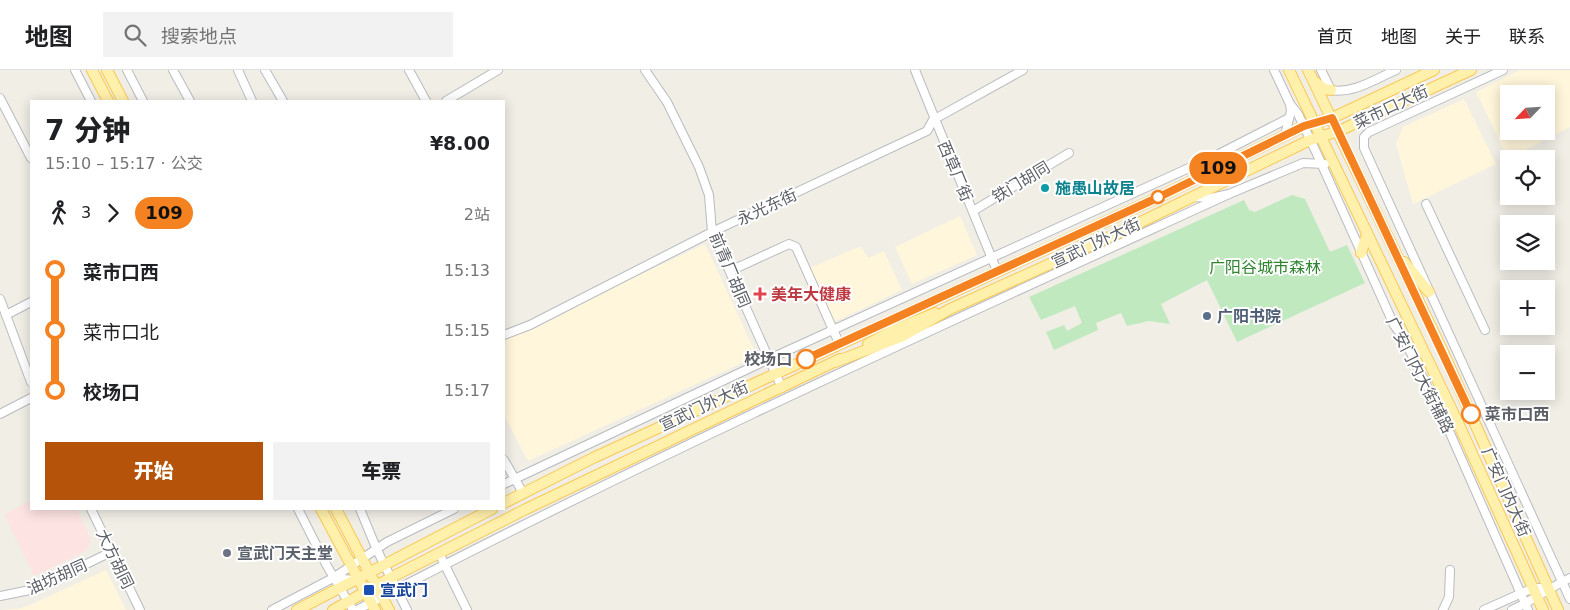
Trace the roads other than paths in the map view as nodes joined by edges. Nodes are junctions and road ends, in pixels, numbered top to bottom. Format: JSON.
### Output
{"nodes":[{"id":1,"x":75,"y":70,"type":"edge"},
{"id":2,"x":92,"y":70,"type":"edge"},
{"id":3,"x":108,"y":70,"type":"edge"},
{"id":4,"x":127,"y":70,"type":"edge"},
{"id":5,"x":173,"y":70,"type":"edge"},
{"id":6,"x":238,"y":70,"type":"edge"},
{"id":7,"x":265,"y":70,"type":"edge"},
{"id":8,"x":409,"y":70,"type":"edge"},
{"id":9,"x":498,"y":70,"type":"edge"},
{"id":10,"x":645,"y":70,"type":"edge"},
{"id":11,"x":914,"y":70,"type":"edge"},
{"id":12,"x":1024,"y":70,"type":"edge"},
{"id":13,"x":1274,"y":70,"type":"edge"},
{"id":14,"x":1289,"y":70,"type":"edge"},
{"id":15,"x":1308,"y":70,"type":"edge"},
{"id":16,"x":1321,"y":70,"type":"edge"},
{"id":17,"x":1396,"y":70,"type":"edge"},
{"id":18,"x":1434,"y":70,"type":"edge"},
{"id":19,"x":1471,"y":70,"type":"edge"},
{"id":20,"x":1503,"y":70,"type":"edge"},
{"id":21,"x":1314,"y":81,"type":"junction"},
{"id":22,"x":1331,"y":90,"type":"junction"},
{"id":23,"x":0,"y":98,"type":"edge"},
{"id":24,"x":90,"y":100,"type":"edge"},
{"id":25,"x":107,"y":100,"type":"edge"},
{"id":26,"x":123,"y":100,"type":"edge"},
{"id":27,"x":142,"y":100,"type":"edge"},
{"id":28,"x":189,"y":100,"type":"edge"},
{"id":29,"x":252,"y":100,"type":"edge"},
{"id":30,"x":282,"y":100,"type":"edge"},
{"id":31,"x":425,"y":100,"type":"edge"},
{"id":32,"x":448,"y":100,"type":"edge"},
{"id":33,"x":1290,"y":104,"type":"junction"},
{"id":34,"x":1289,"y":118,"type":"junction"},
{"id":35,"x":1332,"y":118,"type":"junction"},
{"id":36,"x":933,"y":120,"type":"junction"},
{"id":37,"x":1314,"y":123,"type":"junction"},
{"id":38,"x":1304,"y":126,"type":"junction"},
{"id":39,"x":1338,"y":131,"type":"junction"},
{"id":40,"x":1285,"y":135,"type":"junction"},
{"id":41,"x":1322,"y":136,"type":"junction"},
{"id":42,"x":1310,"y":140,"type":"junction"},
{"id":43,"x":1070,"y":153,"type":"dead end"},
{"id":44,"x":30,"y":156,"type":"edge"},
{"id":45,"x":1213,"y":157,"type":"junction"},
{"id":46,"x":1312,"y":163,"type":"junction"},
{"id":47,"x":1321,"y":164,"type":"junction"},
{"id":48,"x":1335,"y":164,"type":"junction"},
{"id":49,"x":1326,"y":174,"type":"junction"},
{"id":50,"x":1190,"y":182,"type":"junction"},
{"id":51,"x":1229,"y":194,"type":"junction"},
{"id":52,"x":1191,"y":197,"type":"junction"},
{"id":53,"x":1426,"y":204,"type":"dead end"},
{"id":54,"x":972,"y":212,"type":"junction"},
{"id":55,"x":712,"y":232,"type":"junction"},
{"id":56,"x":1367,"y":234,"type":"junction"},
{"id":57,"x":1393,"y":248,"type":"junction"},
{"id":58,"x":1361,"y":253,"type":"junction"},
{"id":59,"x":991,"y":256,"type":"junction"},
{"id":60,"x":730,"y":271,"type":"junction"},
{"id":61,"x":998,"y":271,"type":"junction"},
{"id":62,"x":1428,"y":292,"type":"junction"},
{"id":63,"x":0,"y":299,"type":"edge"},
{"id":64,"x":30,"y":303,"type":"edge"},
{"id":65,"x":6,"y":316,"type":"junction"},
{"id":66,"x":833,"y":330,"type":"junction"},
{"id":67,"x":1485,"y":330,"type":"dead end"},
{"id":68,"x":505,"y":335,"type":"edge"},
{"id":69,"x":839,"y":343,"type":"junction"},
{"id":70,"x":769,"y":358,"type":"junction"},
{"id":71,"x":776,"y":373,"type":"junction"},
{"id":72,"x":30,"y":379,"type":"edge"},
{"id":73,"x":782,"y":388,"type":"junction"},
{"id":74,"x":30,"y":399,"type":"edge"},
{"id":75,"x":0,"y":414,"type":"edge"},
{"id":76,"x":505,"y":462,"type":"edge"},
{"id":77,"x":514,"y":479,"type":"junction"},
{"id":78,"x":505,"y":484,"type":"edge"},
{"id":79,"x":522,"y":494,"type":"junction"},
{"id":80,"x":505,"y":502,"type":"edge"},
{"id":81,"x":91,"y":510,"type":"edge"},
{"id":82,"x":299,"y":510,"type":"edge"},
{"id":83,"x":322,"y":510,"type":"edge"},
{"id":84,"x":337,"y":510,"type":"edge"},
{"id":85,"x":360,"y":510,"type":"edge"},
{"id":86,"x":452,"y":510,"type":"edge"},
{"id":87,"x":490,"y":510,"type":"edge"},
{"id":88,"x":377,"y":550,"type":"junction"},
{"id":89,"x":112,"y":552,"type":"junction"},
{"id":90,"x":439,"y":554,"type":"junction"},
{"id":91,"x":384,"y":563,"type":"junction"},
{"id":92,"x":444,"y":563,"type":"junction"},
{"id":93,"x":1450,"y":570,"type":"dead end"},
{"id":94,"x":369,"y":571,"type":"junction"},
{"id":95,"x":392,"y":577,"type":"junction"},
{"id":96,"x":334,"y":578,"type":"junction"},
{"id":97,"x":356,"y":579,"type":"junction"},
{"id":98,"x":1566,"y":580,"type":"edge"},
{"id":99,"x":377,"y":586,"type":"junction"},
{"id":100,"x":339,"y":588,"type":"junction"},
{"id":101,"x":398,"y":588,"type":"junction"},
{"id":102,"x":1549,"y":588,"type":"junction"},
{"id":103,"x":1521,"y":592,"type":"junction"},
{"id":104,"x":1535,"y":592,"type":"junction"},
{"id":105,"x":366,"y":593,"type":"junction"},
{"id":106,"x":0,"y":596,"type":"edge"},
{"id":107,"x":382,"y":596,"type":"junction"},
{"id":108,"x":1570,"y":599,"type":"edge"},
{"id":109,"x":351,"y":606,"type":"edge"},
{"id":110,"x":1527,"y":607,"type":"edge"},
{"id":111,"x":372,"y":608,"type":"edge"},
{"id":112,"x":140,"y":610,"type":"edge"},
{"id":113,"x":272,"y":610,"type":"edge"},
{"id":114,"x":297,"y":610,"type":"edge"},
{"id":115,"x":333,"y":610,"type":"edge"},
{"id":116,"x":358,"y":610,"type":"edge"},
{"id":117,"x":389,"y":610,"type":"edge"},
{"id":118,"x":407,"y":610,"type":"edge"},
{"id":119,"x":467,"y":610,"type":"edge"},
{"id":120,"x":1443,"y":610,"type":"edge"},
{"id":121,"x":1484,"y":610,"type":"edge"},
{"id":122,"x":1512,"y":610,"type":"edge"},
{"id":123,"x":1543,"y":610,"type":"edge"},
{"id":124,"x":1558,"y":610,"type":"edge"}],
"edges":[{"from":1,"to":24,"type":"street"},
{"from":2,"to":25,"type":"main road"},
{"from":3,"to":26,"type":"main road"},
{"from":4,"to":27,"type":"street"},
{"from":5,"to":28,"type":"street"},
{"from":6,"to":29,"type":"street"},
{"from":7,"to":30,"type":"street"},
{"from":8,"to":31,"type":"street"},
{"from":9,"to":32,"type":"street"},
{"from":10,"to":55,"type":"street","name":"前青厂胡同"},
{"from":11,"to":36,"type":"street","name":"西草厂街"},
{"from":12,"to":36,"type":"street","name":"永光东街"},
{"from":13,"to":33,"type":"street","name":"广安门内大街辅路"},
{"from":14,"to":37,"type":"main road","name":"广安门内大街"},
{"from":15,"to":21,"type":"main road","name":"广安门内大街"},
{"from":16,"to":22,"type":"street"},
{"from":17,"to":22,"type":"street"},
{"from":18,"to":35,"type":"main road","name":"菜市口大街"},
{"from":19,"to":39,"type":"main road","name":"菜市口大街"},
{"from":20,"to":62,"type":"street"},
{"from":21,"to":22,"type":"main road"},
{"from":21,"to":35,"type":"main road","name":"广安门内大街"},
{"from":23,"to":44,"type":"street"},
{"from":33,"to":34,"type":"street"},
{"from":33,"to":38,"type":"street","name":"广安门内大街辅路"},
{"from":34,"to":40,"type":"street"},
{"from":34,"to":45,"type":"street"},
{"from":35,"to":37,"type":"main road","name":"菜市口大街"},
{"from":35,"to":39,"type":"main road","name":"广安门内大街"},
{"from":36,"to":54,"type":"street","name":"西草厂街"},
{"from":36,"to":55,"type":"street","name":"永光东街"},
{"from":37,"to":38,"type":"main road","name":"宣武门外大街"},
{"from":37,"to":41,"type":"main road","name":"广安门内大街"},
{"from":38,"to":40,"type":"main road","name":"宣武门外大街"},
{"from":38,"to":42,"type":"street","name":"广安门内大街辅路"},
{"from":39,"to":41,"type":"main road","name":"菜市口大街"},
{"from":39,"to":57,"type":"main road","name":"广安门内大街"},
{"from":40,"to":50,"type":"main road","name":"宣武门外大街"},
{"from":41,"to":42,"type":"main road","name":"宣武门外大街"},
{"from":41,"to":48,"type":"main road","name":"广安门内大街"},
{"from":42,"to":47,"type":"street","name":"广安门内大街辅路"},
{"from":42,"to":52,"type":"main road","name":"宣武门外大街"},
{"from":43,"to":54,"type":"street","name":"铁门胡同"},
{"from":45,"to":50,"type":"street"},
{"from":45,"to":59,"type":"street"},
{"from":46,"to":47,"type":"street"},
{"from":46,"to":49,"type":"street"},
{"from":46,"to":51,"type":"street"},
{"from":47,"to":48,"type":"street"},
{"from":47,"to":49,"type":"street","name":"广安门内大街辅路"},
{"from":48,"to":56,"type":"main road","name":"广安门内大街"},
{"from":49,"to":58,"type":"street","name":"广安门内大街辅路"},
{"from":50,"to":61,"type":"main road","name":"宣武门外大街"},
{"from":51,"to":52,"type":"street"},
{"from":51,"to":92,"type":"street"},
{"from":52,"to":73,"type":"main road","name":"宣武门外大街"},
{"from":53,"to":67,"type":"street"},
{"from":54,"to":59,"type":"street","name":"西草厂街"},
{"from":55,"to":60,"type":"street","name":"前青厂胡同"},
{"from":55,"to":68,"type":"street","name":"永光东街"},
{"from":56,"to":58,"type":"main road"},
{"from":56,"to":104,"type":"main road","name":"广安门内大街"},
{"from":57,"to":62,"type":"main road"},
{"from":57,"to":102,"type":"main road","name":"广安门内大街"},
{"from":58,"to":103,"type":"street","name":"广安门内大街辅路"},
{"from":59,"to":61,"type":"street","name":"西草厂街"},
{"from":59,"to":66,"type":"street"},
{"from":60,"to":66,"type":"street"},
{"from":60,"to":70,"type":"street","name":"前青厂胡同"},
{"from":61,"to":69,"type":"main road","name":"宣武门外大街"},
{"from":62,"to":98,"type":"street"},
{"from":63,"to":65,"type":"street"},
{"from":64,"to":65,"type":"street"},
{"from":65,"to":72,"type":"street"},
{"from":66,"to":69,"type":"street"},
{"from":66,"to":70,"type":"street"},
{"from":69,"to":71,"type":"main road","name":"宣武门外大街"},
{"from":70,"to":71,"type":"street","name":"前青厂胡同"},
{"from":70,"to":77,"type":"street"},
{"from":71,"to":73,"type":"street","name":"前青厂胡同"},
{"from":71,"to":79,"type":"main road","name":"宣武门外大街"},
{"from":73,"to":90,"type":"main road","name":"宣武门外大街"},
{"from":74,"to":75,"type":"street"},
{"from":76,"to":77,"type":"street"},
{"from":77,"to":78,"type":"street"},
{"from":77,"to":79,"type":"street"},
{"from":79,"to":80,"type":"main road","name":"宣武门外大街"},
{"from":81,"to":89,"type":"street","name":"大方胡同"},
{"from":82,"to":96,"type":"street"},
{"from":83,"to":97,"type":"main road"},
{"from":84,"to":94,"type":"main road"},
{"from":85,"to":88,"type":"street"},
{"from":86,"to":88,"type":"street"},
{"from":87,"to":91,"type":"main road"},
{"from":88,"to":91,"type":"street"},
{"from":88,"to":96,"type":"street"},
{"from":89,"to":106,"type":"street","name":"油坊胡同"},
{"from":89,"to":112,"type":"street","name":"大方胡同"},
{"from":90,"to":92,"type":"street"},
{"from":90,"to":95,"type":"main road","name":"宣武门外大街"},
{"from":91,"to":94,"type":"main road"},
{"from":91,"to":95,"type":"street"},
{"from":92,"to":101,"type":"street"},
{"from":92,"to":119,"type":"street"},
{"from":93,"to":120,"type":"street"},
{"from":94,"to":97,"type":"main road"},
{"from":94,"to":99,"type":"main road"},
{"from":95,"to":99,"type":"main road","name":"宣武门外大街"},
{"from":95,"to":101,"type":"street"},
{"from":96,"to":97,"type":"street"},
{"from":96,"to":100,"type":"street"},
{"from":96,"to":113,"type":"street"},
{"from":97,"to":100,"type":"main road"},
{"from":97,"to":105,"type":"main road"},
{"from":98,"to":102,"type":"street"},
{"from":98,"to":108,"type":"street"},
{"from":99,"to":105,"type":"main road","name":"宣武门外大街"},
{"from":99,"to":107,"type":"main road"},
{"from":100,"to":109,"type":"street"},
{"from":100,"to":114,"type":"main road"},
{"from":101,"to":107,"type":"street"},
{"from":101,"to":118,"type":"street"},
{"from":102,"to":104,"type":"street"},
{"from":102,"to":124,"type":"main road","name":"广安门内大街"},
{"from":103,"to":104,"type":"street"},
{"from":103,"to":110,"type":"street","name":"广安门内大街辅路"},
{"from":103,"to":121,"type":"street"},
{"from":104,"to":110,"type":"street"},
{"from":104,"to":123,"type":"main road","name":"广安门内大街"},
{"from":105,"to":109,"type":"main road","name":"宣武门外大街"},
{"from":105,"to":111,"type":"main road"},
{"from":107,"to":111,"type":"street"},
{"from":107,"to":117,"type":"main road"},
{"from":109,"to":115,"type":"main road","name":"宣武门外大街"},
{"from":110,"to":122,"type":"street"},
{"from":111,"to":116,"type":"street"}]}
